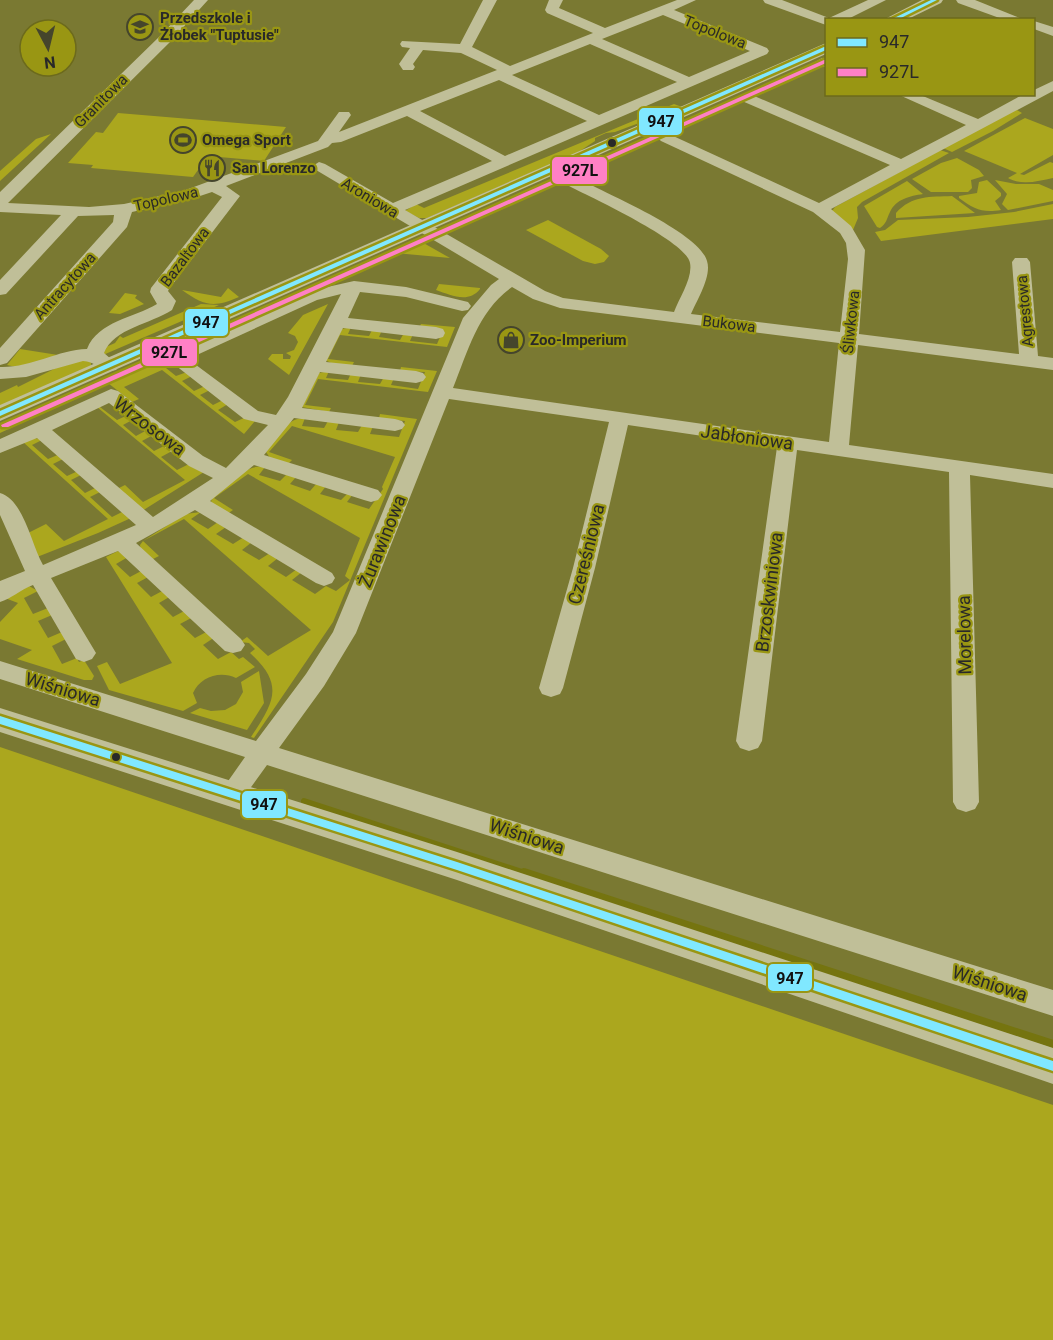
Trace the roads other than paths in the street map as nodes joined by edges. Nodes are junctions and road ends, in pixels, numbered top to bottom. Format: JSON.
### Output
{"nodes":[{"id":1,"x":201,"y":0,"type":"edge"},
{"id":2,"x":490,"y":0,"type":"edge"},
{"id":3,"x":556,"y":0,"type":"edge"},
{"id":4,"x":689,"y":0,"type":"edge"},
{"id":5,"x":770,"y":0,"type":"edge"},
{"id":6,"x":879,"y":0,"type":"edge"},
{"id":7,"x":935,"y":0,"type":"edge"},
{"id":8,"x":963,"y":0,"type":"edge"},
{"id":9,"x":662,"y":10,"type":"junction"},
{"id":10,"x":838,"y":18,"type":"edge"},
{"id":11,"x":895,"y":18,"type":"edge"},
{"id":12,"x":1013,"y":18,"type":"edge"},
{"id":13,"x":825,"y":21,"type":"edge"},
{"id":14,"x":1035,"y":25,"type":"edge"},
{"id":15,"x":1053,"y":32,"type":"edge"},
{"id":16,"x":597,"y":36,"type":"junction"},
{"id":17,"x":464,"y":49,"type":"junction"},
{"id":18,"x":825,"y":58,"type":"edge"},
{"id":19,"x":408,"y":67,"type":"dead end"},
{"id":20,"x":506,"y":73,"type":"junction"},
{"id":21,"x":689,"y":82,"type":"junction"},
{"id":22,"x":1035,"y":82,"type":"edge"},
{"id":23,"x":1051,"y":86,"type":"edge"},
{"id":24,"x":1035,"y":94,"type":"edge"},
{"id":25,"x":909,"y":96,"type":"edge"},
{"id":26,"x":1032,"y":96,"type":"edge"},
{"id":27,"x":747,"y":98,"type":"dead end"},
{"id":28,"x":408,"y":111,"type":"junction"},
{"id":29,"x":344,"y":114,"type":"dead end"},
{"id":30,"x":599,"y":121,"type":"junction"},
{"id":31,"x":977,"y":124,"type":"junction"},
{"id":32,"x":666,"y":138,"type":"dead end"},
{"id":33,"x":330,"y":142,"type":"junction"},
{"id":34,"x":505,"y":162,"type":"junction"},
{"id":35,"x":902,"y":165,"type":"junction"},
{"id":36,"x":319,"y":166,"type":"dead end"},
{"id":37,"x":571,"y":181,"type":"dead end"},
{"id":38,"x":215,"y":187,"type":"junction"},
{"id":39,"x":0,"y":201,"type":"edge"},
{"id":40,"x":0,"y":207,"type":"edge"},
{"id":41,"x":124,"y":209,"type":"junction"},
{"id":42,"x":819,"y":209,"type":"junction"},
{"id":43,"x":392,"y":210,"type":"junction"},
{"id":44,"x":73,"y":212,"type":"junction"},
{"id":45,"x":423,"y":227,"type":"junction"},
{"id":46,"x":1021,"y":262,"type":"dead end"},
{"id":47,"x":511,"y":279,"type":"junction"},
{"id":48,"x":354,"y":286,"type":"junction"},
{"id":49,"x":0,"y":290,"type":"edge"},
{"id":50,"x":462,"y":306,"type":"dead end"},
{"id":51,"x":680,"y":319,"type":"junction"},
{"id":52,"x":337,"y":322,"type":"junction"},
{"id":53,"x":436,"y":333,"type":"dead end"},
{"id":54,"x":849,"y":339,"type":"junction"},
{"id":55,"x":0,"y":359,"type":"edge"},
{"id":56,"x":102,"y":361,"type":"junction"},
{"id":57,"x":1029,"y":361,"type":"junction"},
{"id":58,"x":1053,"y":364,"type":"edge"},
{"id":59,"x":314,"y":366,"type":"junction"},
{"id":60,"x":0,"y":374,"type":"edge"},
{"id":61,"x":416,"y":377,"type":"dead end"},
{"id":62,"x":442,"y":392,"type":"junction"},
{"id":63,"x":0,"y":414,"type":"edge"},
{"id":64,"x":285,"y":417,"type":"junction"},
{"id":65,"x":620,"y":419,"type":"junction"},
{"id":66,"x":394,"y":425,"type":"dead end"},
{"id":67,"x":39,"y":429,"type":"junction"},
{"id":68,"x":788,"y":443,"type":"junction"},
{"id":69,"x":0,"y":447,"type":"edge"},
{"id":70,"x":838,"y":450,"type":"junction"},
{"id":71,"x":250,"y":457,"type":"junction"},
{"id":72,"x":959,"y":468,"type":"junction"},
{"id":73,"x":227,"y":477,"type":"junction"},
{"id":74,"x":1053,"y":481,"type":"edge"},
{"id":75,"x":371,"y":495,"type":"dead end"},
{"id":76,"x":0,"y":500,"type":"edge"},
{"id":77,"x":195,"y":501,"type":"junction"},
{"id":78,"x":151,"y":527,"type":"junction"},
{"id":79,"x":122,"y":543,"type":"junction"},
{"id":80,"x":38,"y":575,"type":"junction"},
{"id":81,"x":324,"y":578,"type":"dead end"},
{"id":82,"x":0,"y":594,"type":"edge"},
{"id":83,"x":233,"y":645,"type":"dead end"},
{"id":84,"x":84,"y":653,"type":"dead end"},
{"id":85,"x":0,"y":670,"type":"edge"},
{"id":86,"x":550,"y":688,"type":"dead end"},
{"id":87,"x":0,"y":720,"type":"edge"},
{"id":88,"x":749,"y":741,"type":"dead end"},
{"id":89,"x":262,"y":753,"type":"junction"},
{"id":90,"x":232,"y":794,"type":"junction"},
{"id":91,"x":966,"y":802,"type":"dead end"},
{"id":92,"x":1053,"y":1003,"type":"edge"},
{"id":93,"x":1053,"y":1066,"type":"edge"}],
"edges":[{"from":1,"to":39,"type":"street","name":"Granitowa"},
{"from":2,"to":17,"type":"street"},
{"from":3,"to":16,"type":"street"},
{"from":4,"to":9,"type":"street","name":"Topolowa"},
{"from":5,"to":13,"type":"street"},
{"from":6,"to":10,"type":"street"},
{"from":7,"to":11,"type":"street"},
{"from":8,"to":12,"type":"street"},
{"from":9,"to":16,"type":"street","name":"Topolowa"},
{"from":9,"to":21,"type":"street","name":"Topolowa"},
{"from":14,"to":15,"type":"street"},
{"from":16,"to":20,"type":"street","name":"Topolowa"},
{"from":16,"to":21,"type":"street"},
{"from":17,"to":19,"type":"street"},
{"from":17,"to":20,"type":"street"},
{"from":18,"to":45,"type":"street"},
{"from":20,"to":28,"type":"street","name":"Topolowa"},
{"from":20,"to":30,"type":"street"},
{"from":21,"to":30,"type":"street","name":"Topolowa"},
{"from":22,"to":23,"type":"street"},
{"from":23,"to":24,"type":"street"},
{"from":25,"to":31,"type":"street"},
{"from":26,"to":31,"type":"street"},
{"from":27,"to":35,"type":"street"},
{"from":28,"to":33,"type":"street","name":"Topolowa"},
{"from":28,"to":34,"type":"street"},
{"from":29,"to":33,"type":"street"},
{"from":30,"to":34,"type":"street","name":"Topolowa"},
{"from":31,"to":35,"type":"street"},
{"from":32,"to":42,"type":"street","name":"Śliwkowa"},
{"from":33,"to":38,"type":"street","name":"Topolowa"},
{"from":34,"to":43,"type":"street","name":"Topolowa"},
{"from":35,"to":42,"type":"street"},
{"from":36,"to":43,"type":"street","name":"Aroniowa"},
{"from":37,"to":51,"type":"street"},
{"from":38,"to":41,"type":"street","name":"Topolowa"},
{"from":38,"to":56,"type":"street","name":"Bazaltowa"},
{"from":40,"to":44,"type":"street","name":"Topolowa"},
{"from":41,"to":44,"type":"street","name":"Topolowa"},
{"from":41,"to":55,"type":"street","name":"Antracytowa"},
{"from":42,"to":54,"type":"street","name":"Śliwkowa"},
{"from":43,"to":45,"type":"street","name":"Aroniowa"},
{"from":44,"to":49,"type":"street"},
{"from":45,"to":47,"type":"street","name":"Bukowa"},
{"from":45,"to":56,"type":"street"},
{"from":46,"to":57,"type":"street","name":"Agrestowa"},
{"from":47,"to":51,"type":"street","name":"Bukowa"},
{"from":47,"to":62,"type":"street","name":"Żurawinowa"},
{"from":48,"to":50,"type":"street"},
{"from":48,"to":52,"type":"street"},
{"from":48,"to":64,"type":"street"},
{"from":51,"to":54,"type":"street","name":"Bukowa"},
{"from":52,"to":53,"type":"street"},
{"from":52,"to":59,"type":"street"},
{"from":54,"to":57,"type":"street","name":"Bukowa"},
{"from":54,"to":70,"type":"street","name":"Śliwkowa"},
{"from":56,"to":60,"type":"street"},
{"from":56,"to":63,"type":"street"},
{"from":57,"to":58,"type":"street","name":"Bukowa"},
{"from":59,"to":61,"type":"street"},
{"from":59,"to":64,"type":"street"},
{"from":62,"to":65,"type":"street","name":"Jabłoniowa"},
{"from":62,"to":89,"type":"street","name":"Żurawinowa"},
{"from":64,"to":66,"type":"street"},
{"from":64,"to":71,"type":"street"},
{"from":65,"to":68,"type":"street","name":"Jabłoniowa"},
{"from":65,"to":86,"type":"street","name":"Czereśniowa"},
{"from":67,"to":69,"type":"street","name":"Wrzosowa"},
{"from":67,"to":73,"type":"street","name":"Wrzosowa"},
{"from":67,"to":78,"type":"street"},
{"from":68,"to":70,"type":"street","name":"Jabłoniowa"},
{"from":68,"to":88,"type":"street","name":"Brzoskwiniowa"},
{"from":70,"to":72,"type":"street","name":"Jabłoniowa"},
{"from":71,"to":73,"type":"street"},
{"from":71,"to":75,"type":"street"},
{"from":72,"to":74,"type":"street","name":"Jabłoniowa"},
{"from":72,"to":91,"type":"street","name":"Morelowa"},
{"from":73,"to":77,"type":"street"},
{"from":76,"to":80,"type":"street"},
{"from":77,"to":78,"type":"street"},
{"from":77,"to":81,"type":"street"},
{"from":78,"to":79,"type":"street"},
{"from":79,"to":80,"type":"street"},
{"from":79,"to":83,"type":"street"},
{"from":80,"to":82,"type":"street"},
{"from":80,"to":84,"type":"street"},
{"from":85,"to":89,"type":"street","name":"Wiśniowa"},
{"from":87,"to":90,"type":"street"},
{"from":89,"to":90,"type":"street","name":"Żurawinowa"},
{"from":89,"to":92,"type":"street","name":"Wiśniowa"},
{"from":90,"to":93,"type":"street"}]}
